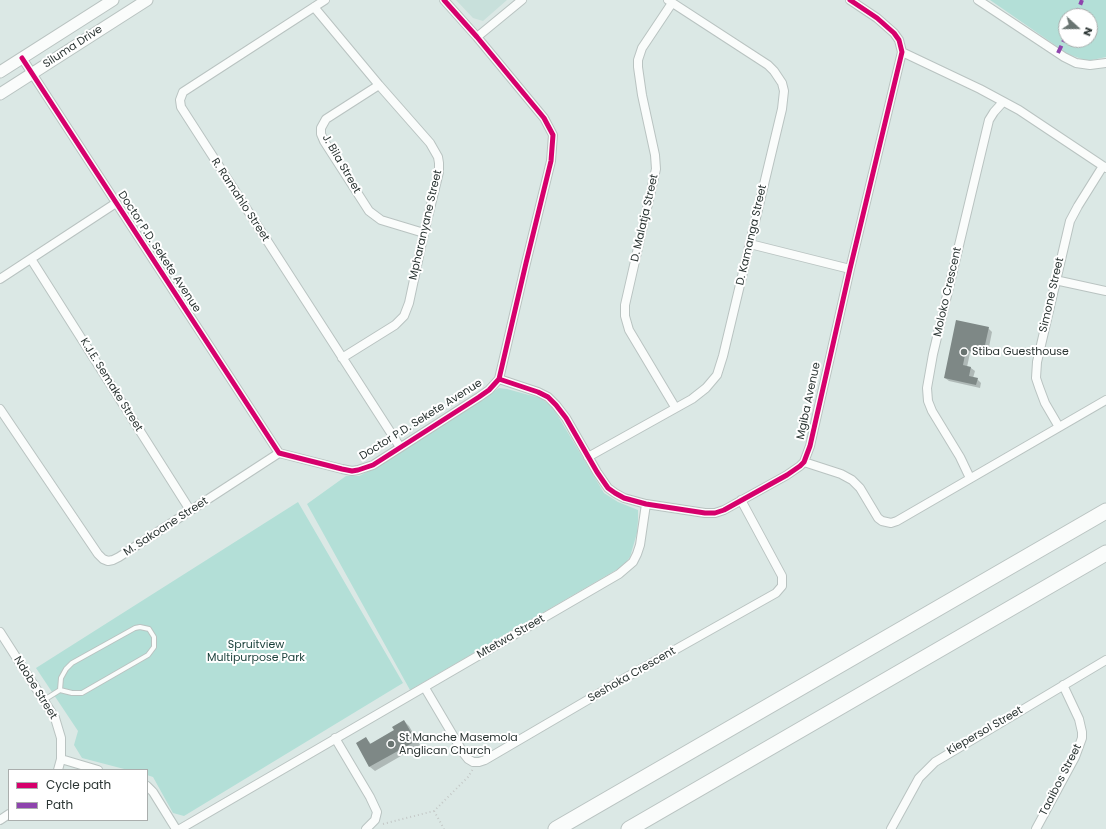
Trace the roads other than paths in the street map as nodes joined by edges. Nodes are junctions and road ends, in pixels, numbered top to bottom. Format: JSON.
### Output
{"nodes":[{"id":1,"x":113,"y":0,"type":"edge"},
{"id":2,"x":146,"y":0,"type":"edge"},
{"id":3,"x":325,"y":0,"type":"edge"},
{"id":4,"x":444,"y":0,"type":"edge"},
{"id":5,"x":522,"y":0,"type":"edge"},
{"id":6,"x":850,"y":0,"type":"edge"},
{"id":7,"x":978,"y":0,"type":"edge"},
{"id":8,"x":670,"y":1,"type":"edge"},
{"id":9,"x":314,"y":7,"type":"junction"},
{"id":10,"x":477,"y":37,"type":"junction"},
{"id":11,"x":902,"y":52,"type":"junction"},
{"id":12,"x":22,"y":58,"type":"junction"},
{"id":13,"x":1106,"y":63,"type":"edge"},
{"id":14,"x":0,"y":72,"type":"edge"},
{"id":15,"x":32,"y":73,"type":"junction"},
{"id":16,"x":379,"y":85,"type":"junction"},
{"id":17,"x":0,"y":94,"type":"edge"},
{"id":18,"x":1003,"y":102,"type":"junction"},
{"id":19,"x":1104,"y":167,"type":"edge"},
{"id":20,"x":116,"y":203,"type":"junction"},
{"id":21,"x":424,"y":233,"type":"junction"},
{"id":22,"x":750,"y":244,"type":"junction"},
{"id":23,"x":32,"y":259,"type":"junction"},
{"id":24,"x":850,"y":269,"type":"junction"},
{"id":25,"x":0,"y":279,"type":"edge"},
{"id":26,"x":1055,"y":280,"type":"junction"},
{"id":27,"x":1106,"y":291,"type":"edge"},
{"id":28,"x":342,"y":358,"type":"junction"},
{"id":29,"x":499,"y":379,"type":"junction"},
{"id":30,"x":1106,"y":400,"type":"edge"},
{"id":31,"x":675,"y":407,"type":"junction"},
{"id":32,"x":0,"y":409,"type":"edge"},
{"id":33,"x":1060,"y":427,"type":"junction"},
{"id":34,"x":400,"y":447,"type":"junction"},
{"id":35,"x":279,"y":453,"type":"junction"},
{"id":36,"x":588,"y":457,"type":"junction"},
{"id":37,"x":804,"y":462,"type":"junction"},
{"id":38,"x":970,"y":478,"type":"junction"},
{"id":39,"x":741,"y":500,"type":"junction"},
{"id":40,"x":646,"y":504,"type":"junction"},
{"id":41,"x":190,"y":510,"type":"junction"},
{"id":42,"x":1106,"y":511,"type":"edge"},
{"id":43,"x":1106,"y":553,"type":"edge"},
{"id":44,"x":0,"y":632,"type":"edge"},
{"id":45,"x":1106,"y":660,"type":"edge"},
{"id":46,"x":1062,"y":685,"type":"junction"},
{"id":47,"x":425,"y":688,"type":"junction"},
{"id":48,"x":60,"y":690,"type":"junction"},
{"id":49,"x":44,"y":700,"type":"junction"},
{"id":50,"x":335,"y":738,"type":"junction"},
{"id":51,"x":61,"y":759,"type":"junction"},
{"id":52,"x":58,"y":769,"type":"edge"},
{"id":53,"x":95,"y":769,"type":"edge"},
{"id":54,"x":148,"y":787,"type":"edge"},
{"id":55,"x":176,"y":829,"type":"edge"},
{"id":56,"x":180,"y":829,"type":"edge"},
{"id":57,"x":366,"y":829,"type":"edge"},
{"id":58,"x":556,"y":829,"type":"edge"},
{"id":59,"x":628,"y":829,"type":"edge"},
{"id":60,"x":891,"y":829,"type":"edge"},
{"id":61,"x":1036,"y":829,"type":"edge"}],
"edges":[{"from":1,"to":12,"type":"street","name":"Siluma Drive"},
{"from":2,"to":15,"type":"street","name":"Siluma Drive"},
{"from":3,"to":9,"type":"street","name":"R. Ramahlo Street"},
{"from":4,"to":10,"type":"street"},
{"from":5,"to":10,"type":"street"},
{"from":6,"to":11,"type":"street"},
{"from":7,"to":13,"type":"street"},
{"from":8,"to":22,"type":"street","name":"D. Kamanga Street"},
{"from":8,"to":31,"type":"street","name":"D. Malatja Street"},
{"from":9,"to":16,"type":"street","name":"Mpharanyane Street"},
{"from":9,"to":28,"type":"street","name":"R. Ramahlo Street"},
{"from":10,"to":29,"type":"street"},
{"from":11,"to":18,"type":"street"},
{"from":11,"to":24,"type":"street","name":"Mgiba Avenue"},
{"from":12,"to":14,"type":"street","name":"Siluma Drive"},
{"from":12,"to":15,"type":"street","name":"Doctor P.D. Sekete Avenue"},
{"from":15,"to":17,"type":"street","name":"Siluma Drive"},
{"from":15,"to":20,"type":"street","name":"Doctor P.D. Sekete Avenue"},
{"from":16,"to":21,"type":"street","name":"Mpharanyane Street"},
{"from":16,"to":21,"type":"street","name":"J. Bila Street"},
{"from":18,"to":19,"type":"street"},
{"from":18,"to":38,"type":"street","name":"Moloko Crescent"},
{"from":19,"to":26,"type":"street","name":"Simone Street"},
{"from":20,"to":23,"type":"street"},
{"from":20,"to":35,"type":"street","name":"Doctor P.D. Sekete Avenue"},
{"from":21,"to":28,"type":"street","name":"Mpharanyane Street"},
{"from":22,"to":24,"type":"street"},
{"from":22,"to":31,"type":"street","name":"D. Kamanga Street"},
{"from":23,"to":25,"type":"street"},
{"from":23,"to":41,"type":"street","name":"K.J.E. Semake Street"},
{"from":24,"to":37,"type":"street","name":"Mgiba Avenue"},
{"from":26,"to":27,"type":"street"},
{"from":26,"to":33,"type":"street","name":"Simone Street"},
{"from":28,"to":34,"type":"street","name":"R. Ramahlo Street"},
{"from":29,"to":34,"type":"street","name":"Doctor P.D. Sekete Avenue"},
{"from":29,"to":36,"type":"street"},
{"from":30,"to":33,"type":"street"},
{"from":31,"to":36,"type":"street","name":"D. Kamanga Street"},
{"from":32,"to":41,"type":"street","name":"M. Sakoane Street"},
{"from":33,"to":38,"type":"street"},
{"from":34,"to":35,"type":"street","name":"Doctor P.D. Sekete Avenue"},
{"from":35,"to":41,"type":"street","name":"M. Sakoane Street"},
{"from":36,"to":40,"type":"street"},
{"from":37,"to":38,"type":"street"},
{"from":37,"to":39,"type":"street"},
{"from":39,"to":40,"type":"street"},
{"from":39,"to":47,"type":"street","name":"Seshoka Crescent"},
{"from":40,"to":47,"type":"street","name":"Mtetwa Street"},
{"from":42,"to":58,"type":"highway"},
{"from":43,"to":59,"type":"highway"},
{"from":44,"to":49,"type":"street","name":"Ndobe Street"},
{"from":45,"to":46,"type":"street","name":"Kiepersol Street"},
{"from":46,"to":60,"type":"street","name":"Kiepersol Street"},
{"from":46,"to":61,"type":"street","name":"Taaibos Street"},
{"from":47,"to":50,"type":"street","name":"Mtetwa Street"},
{"from":48,"to":48,"type":"lane"},
{"from":48,"to":49,"type":"lane"},
{"from":49,"to":51,"type":"street","name":"Ndobe Street"},
{"from":50,"to":56,"type":"street","name":"Mtetwa Street"},
{"from":50,"to":57,"type":"street"},
{"from":51,"to":52,"type":"street","name":"Ndobe Street"},
{"from":51,"to":53,"type":"street"},
{"from":54,"to":55,"type":"street"}]}
